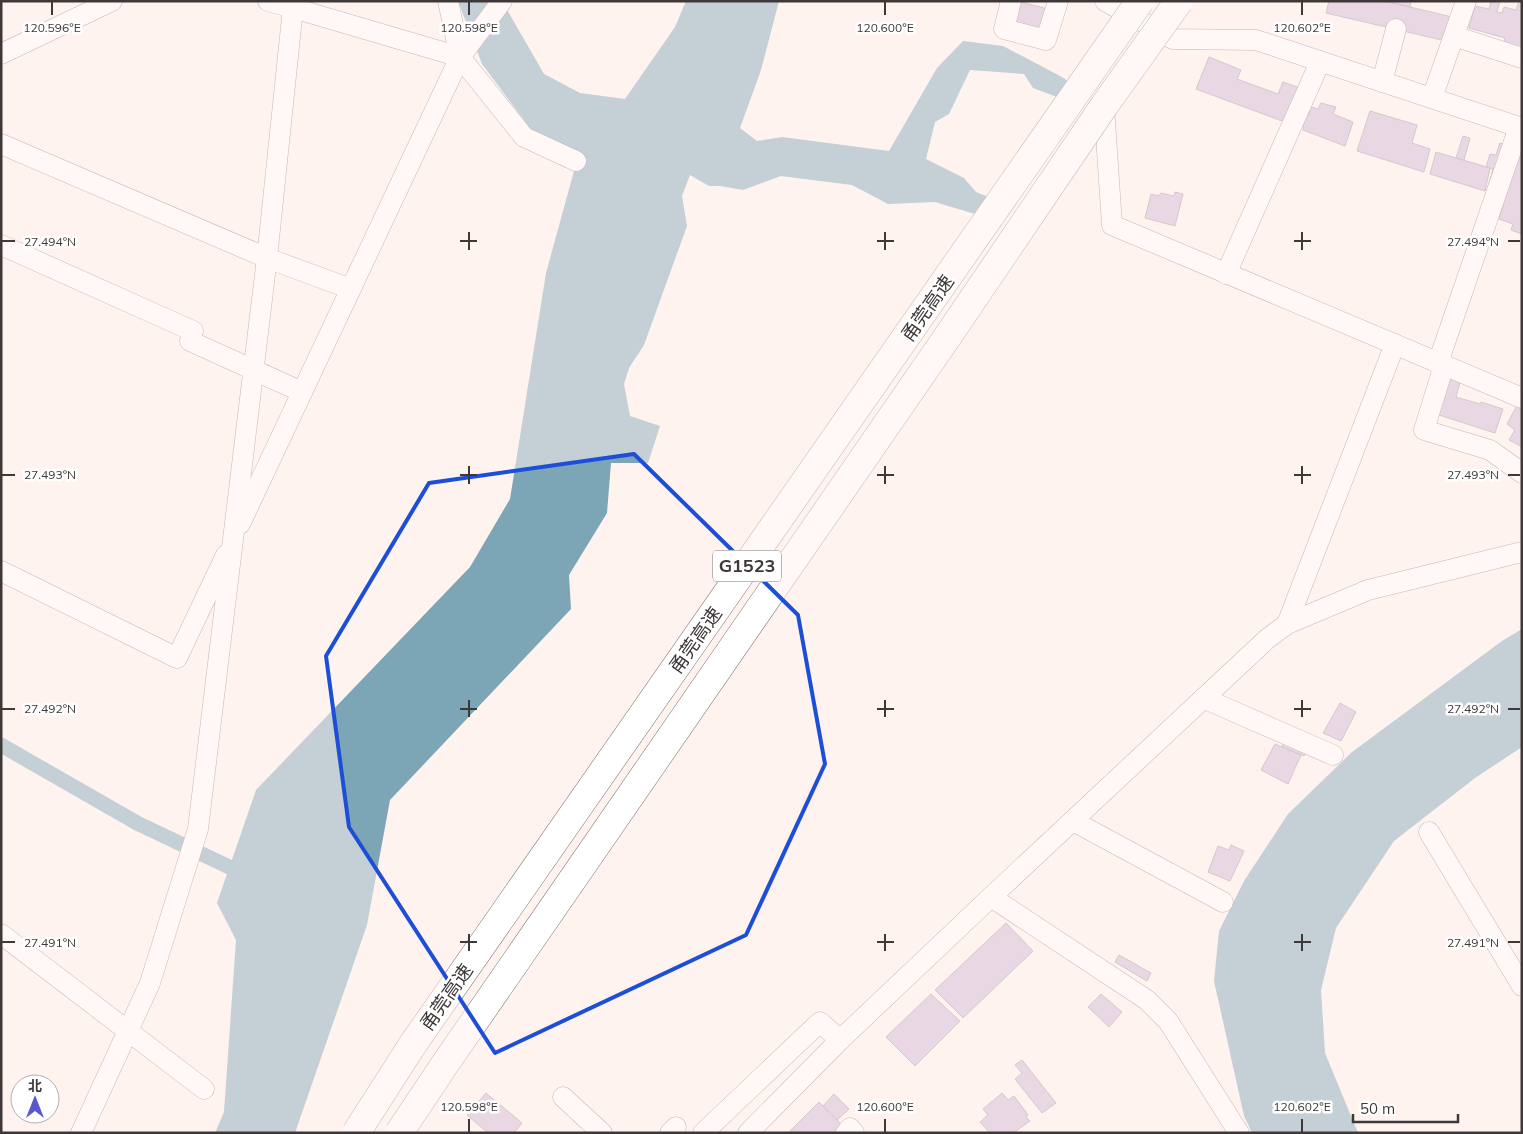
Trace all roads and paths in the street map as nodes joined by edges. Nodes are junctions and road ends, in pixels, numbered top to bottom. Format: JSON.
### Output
{"nodes":[{"id":1,"x":112,"y":1,"type":"edge"},
{"id":2,"x":268,"y":1,"type":"edge"},
{"id":3,"x":448,"y":1,"type":"edge"},
{"id":4,"x":502,"y":1,"type":"edge"},
{"id":5,"x":1011,"y":1,"type":"edge"},
{"id":6,"x":1058,"y":1,"type":"edge"},
{"id":7,"x":1105,"y":1,"type":"edge"},
{"id":8,"x":1140,"y":1,"type":"edge"},
{"id":9,"x":1178,"y":1,"type":"edge"},
{"id":10,"x":1466,"y":1,"type":"edge"},
{"id":11,"x":293,"y":8,"type":"junction"},
{"id":12,"x":1396,"y":29,"type":"dead end"},
{"id":13,"x":1454,"y":36,"type":"junction"},
{"id":14,"x":465,"y":51,"type":"junction"},
{"id":15,"x":1,"y":54,"type":"edge"},
{"id":16,"x":1522,"y":58,"type":"edge"},
{"id":17,"x":1320,"y":62,"type":"junction"},
{"id":18,"x":1382,"y":82,"type":"junction"},
{"id":19,"x":1432,"y":98,"type":"junction"},
{"id":20,"x":1104,"y":106,"type":"junction"},
{"id":21,"x":1520,"y":127,"type":"edge"},
{"id":22,"x":1,"y":144,"type":"edge"},
{"id":23,"x":576,"y":161,"type":"dead end"},
{"id":24,"x":1,"y":245,"type":"edge"},
{"id":25,"x":267,"y":258,"type":"junction"},
{"id":26,"x":1226,"y":274,"type":"junction"},
{"id":27,"x":351,"y":289,"type":"junction"},
{"id":28,"x":1394,"y":344,"type":"junction"},
{"id":29,"x":1441,"y":364,"type":"junction"},
{"id":30,"x":253,"y":370,"type":"junction"},
{"id":31,"x":302,"y":392,"type":"junction"},
{"id":32,"x":1522,"y":398,"type":"edge"},
{"id":33,"x":1522,"y":472,"type":"edge"},
{"id":34,"x":233,"y":540,"type":"junction"},
{"id":35,"x":1522,"y":552,"type":"edge"},
{"id":36,"x":1,"y":571,"type":"edge"},
{"id":37,"x":1287,"y":624,"type":"junction"},
{"id":38,"x":1203,"y":698,"type":"junction"},
{"id":39,"x":1333,"y":754,"type":"dead end"},
{"id":40,"x":1073,"y":821,"type":"junction"},
{"id":41,"x":1428,"y":832,"type":"dead end"},
{"id":42,"x":991,"y":897,"type":"junction"},
{"id":43,"x":1223,"y":902,"type":"dead end"},
{"id":44,"x":1,"y":934,"type":"edge"},
{"id":45,"x":1522,"y":986,"type":"edge"},
{"id":46,"x":128,"y":1031,"type":"junction"},
{"id":47,"x":840,"y":1040,"type":"junction"},
{"id":48,"x":204,"y":1089,"type":"dead end"},
{"id":49,"x":563,"y":1097,"type":"dead end"},
{"id":50,"x":751,"y":1132,"type":"edge"},
{"id":51,"x":81,"y":1133,"type":"edge"},
{"id":52,"x":356,"y":1133,"type":"edge"},
{"id":53,"x":399,"y":1133,"type":"edge"},
{"id":54,"x":602,"y":1133,"type":"edge"},
{"id":55,"x":703,"y":1133,"type":"edge"},
{"id":56,"x":846,"y":1133,"type":"edge"},
{"id":57,"x":854,"y":1133,"type":"edge"},
{"id":58,"x":1239,"y":1133,"type":"edge"}],
"edges":[{"from":1,"to":15,"type":"street"},
{"from":2,"to":11,"type":"street"},
{"from":3,"to":14,"type":"street"},
{"from":4,"to":14,"type":"street"},
{"from":5,"to":6,"type":"street"},
{"from":7,"to":17,"type":"street"},
{"from":8,"to":52,"type":"highway","name":"甬莞高速","number":"G1523","bridge":true},
{"from":9,"to":20,"type":"highway","name":"甬莞高速","number":"G1523","bridge":true},
{"from":10,"to":13,"type":"street"},
{"from":11,"to":14,"type":"street"},
{"from":11,"to":25,"type":"street"},
{"from":12,"to":18,"type":"street"},
{"from":13,"to":16,"type":"street"},
{"from":13,"to":19,"type":"street"},
{"from":14,"to":23,"type":"street"},
{"from":14,"to":27,"type":"street"},
{"from":17,"to":18,"type":"street"},
{"from":17,"to":26,"type":"street"},
{"from":18,"to":19,"type":"street"},
{"from":19,"to":21,"type":"street"},
{"from":20,"to":26,"type":"street"},
{"from":20,"to":53,"type":"highway","name":"甬莞高速","number":"G1523","bridge":true},
{"from":21,"to":29,"type":"street"},
{"from":22,"to":25,"type":"street"},
{"from":24,"to":30,"type":"street"},
{"from":25,"to":27,"type":"street"},
{"from":25,"to":30,"type":"street"},
{"from":26,"to":28,"type":"street"},
{"from":27,"to":31,"type":"street"},
{"from":28,"to":29,"type":"street"},
{"from":28,"to":37,"type":"street"},
{"from":29,"to":32,"type":"street"},
{"from":29,"to":33,"type":"street"},
{"from":30,"to":31,"type":"street"},
{"from":30,"to":34,"type":"street"},
{"from":31,"to":34,"type":"street"},
{"from":34,"to":36,"type":"street"},
{"from":34,"to":46,"type":"street"},
{"from":35,"to":37,"type":"street"},
{"from":37,"to":38,"type":"street"},
{"from":38,"to":39,"type":"street"},
{"from":38,"to":40,"type":"street"},
{"from":40,"to":42,"type":"street"},
{"from":40,"to":43,"type":"street"},
{"from":41,"to":45,"type":"street"},
{"from":42,"to":47,"type":"street"},
{"from":42,"to":58,"type":"street"},
{"from":44,"to":46,"type":"street"},
{"from":46,"to":48,"type":"street"},
{"from":46,"to":51,"type":"street"},
{"from":47,"to":50,"type":"street"},
{"from":47,"to":55,"type":"street"},
{"from":49,"to":54,"type":"street"},
{"from":56,"to":57,"type":"street"}]}
